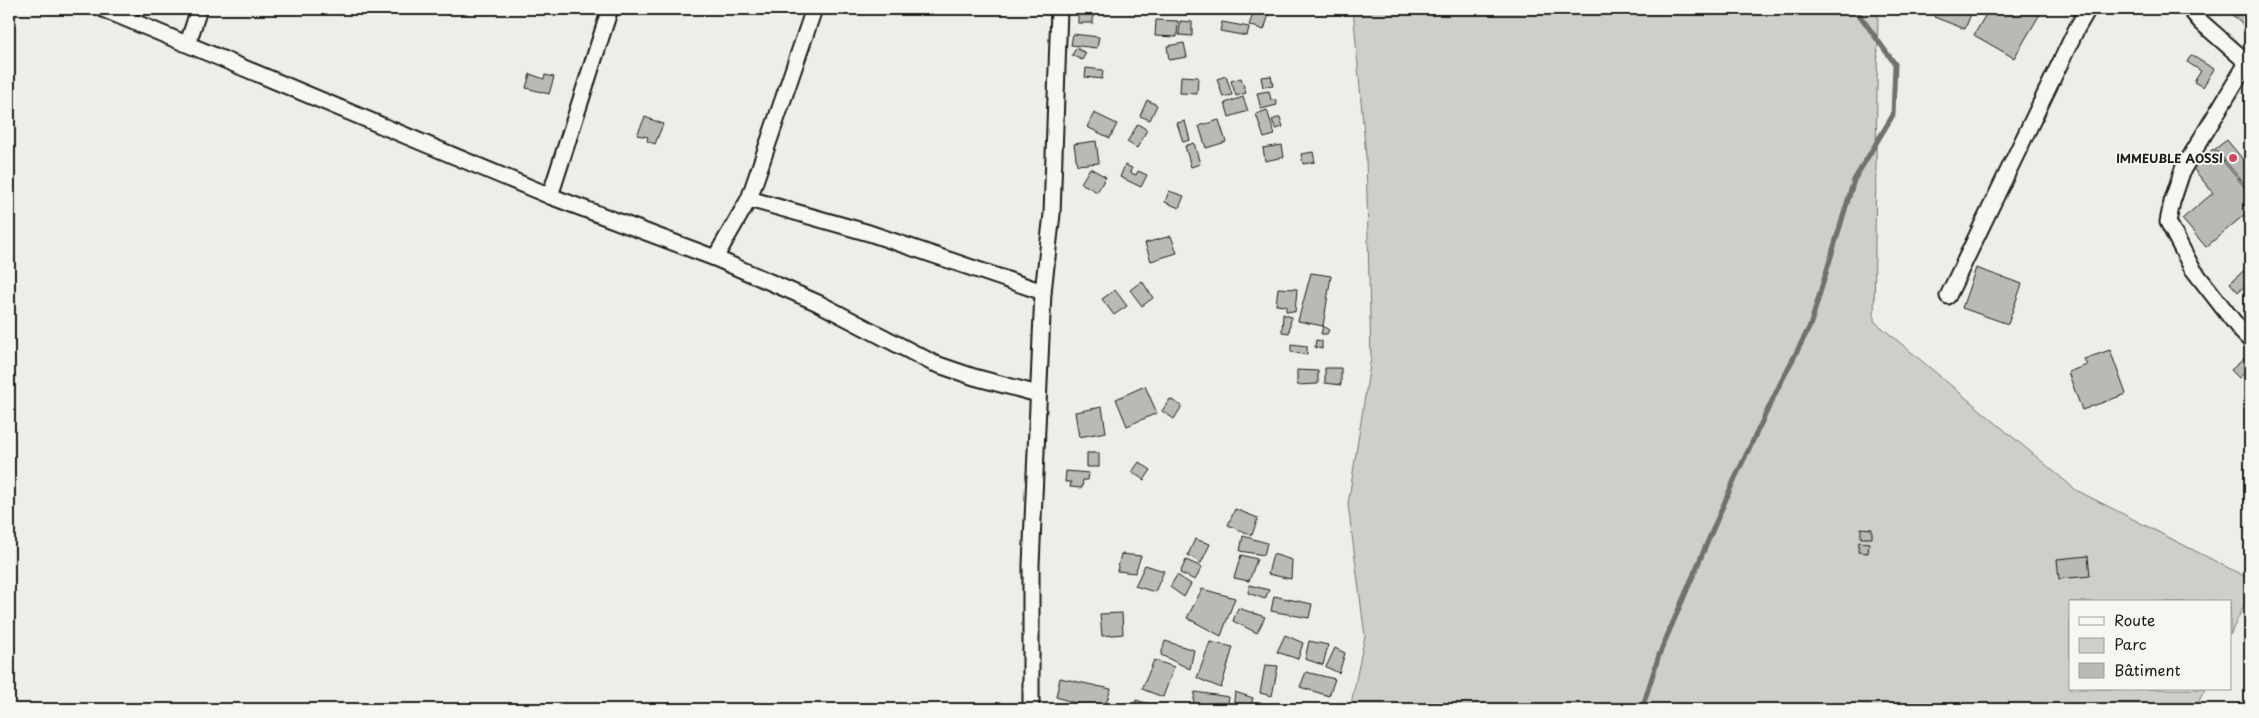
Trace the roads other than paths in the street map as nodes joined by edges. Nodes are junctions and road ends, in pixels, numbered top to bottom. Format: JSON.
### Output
{"nodes":[{"id":1,"x":103,"y":9,"type":"edge"},
{"id":2,"x":199,"y":9,"type":"edge"},
{"id":3,"x":610,"y":9,"type":"edge"},
{"id":4,"x":814,"y":9,"type":"edge"},
{"id":5,"x":1059,"y":9,"type":"edge"},
{"id":6,"x":2088,"y":9,"type":"edge"},
{"id":7,"x":2190,"y":9,"type":"edge"},
{"id":8,"x":188,"y":43,"type":"junction"},
{"id":9,"x":2249,"y":62,"type":"edge"},
{"id":10,"x":550,"y":196,"type":"junction"},
{"id":11,"x":749,"y":200,"type":"junction"},
{"id":12,"x":715,"y":258,"type":"junction"},
{"id":13,"x":1043,"y":292,"type":"junction"},
{"id":14,"x":1948,"y":296,"type":"dead end"},
{"id":15,"x":2250,"y":340,"type":"edge"},
{"id":16,"x":1038,"y":394,"type":"junction"},
{"id":17,"x":1031,"y":709,"type":"edge"}],
"edges":[{"from":1,"to":8,"type":"street"},
{"from":2,"to":8,"type":"street"},
{"from":3,"to":10,"type":"street"},
{"from":4,"to":11,"type":"street"},
{"from":5,"to":13,"type":"street"},
{"from":6,"to":14,"type":"street"},
{"from":7,"to":9,"type":"street"},
{"from":8,"to":10,"type":"street"},
{"from":9,"to":15,"type":"street"},
{"from":10,"to":12,"type":"street"},
{"from":11,"to":12,"type":"street"},
{"from":11,"to":13,"type":"street"},
{"from":12,"to":16,"type":"street"},
{"from":13,"to":16,"type":"street"},
{"from":16,"to":17,"type":"street"}]}
